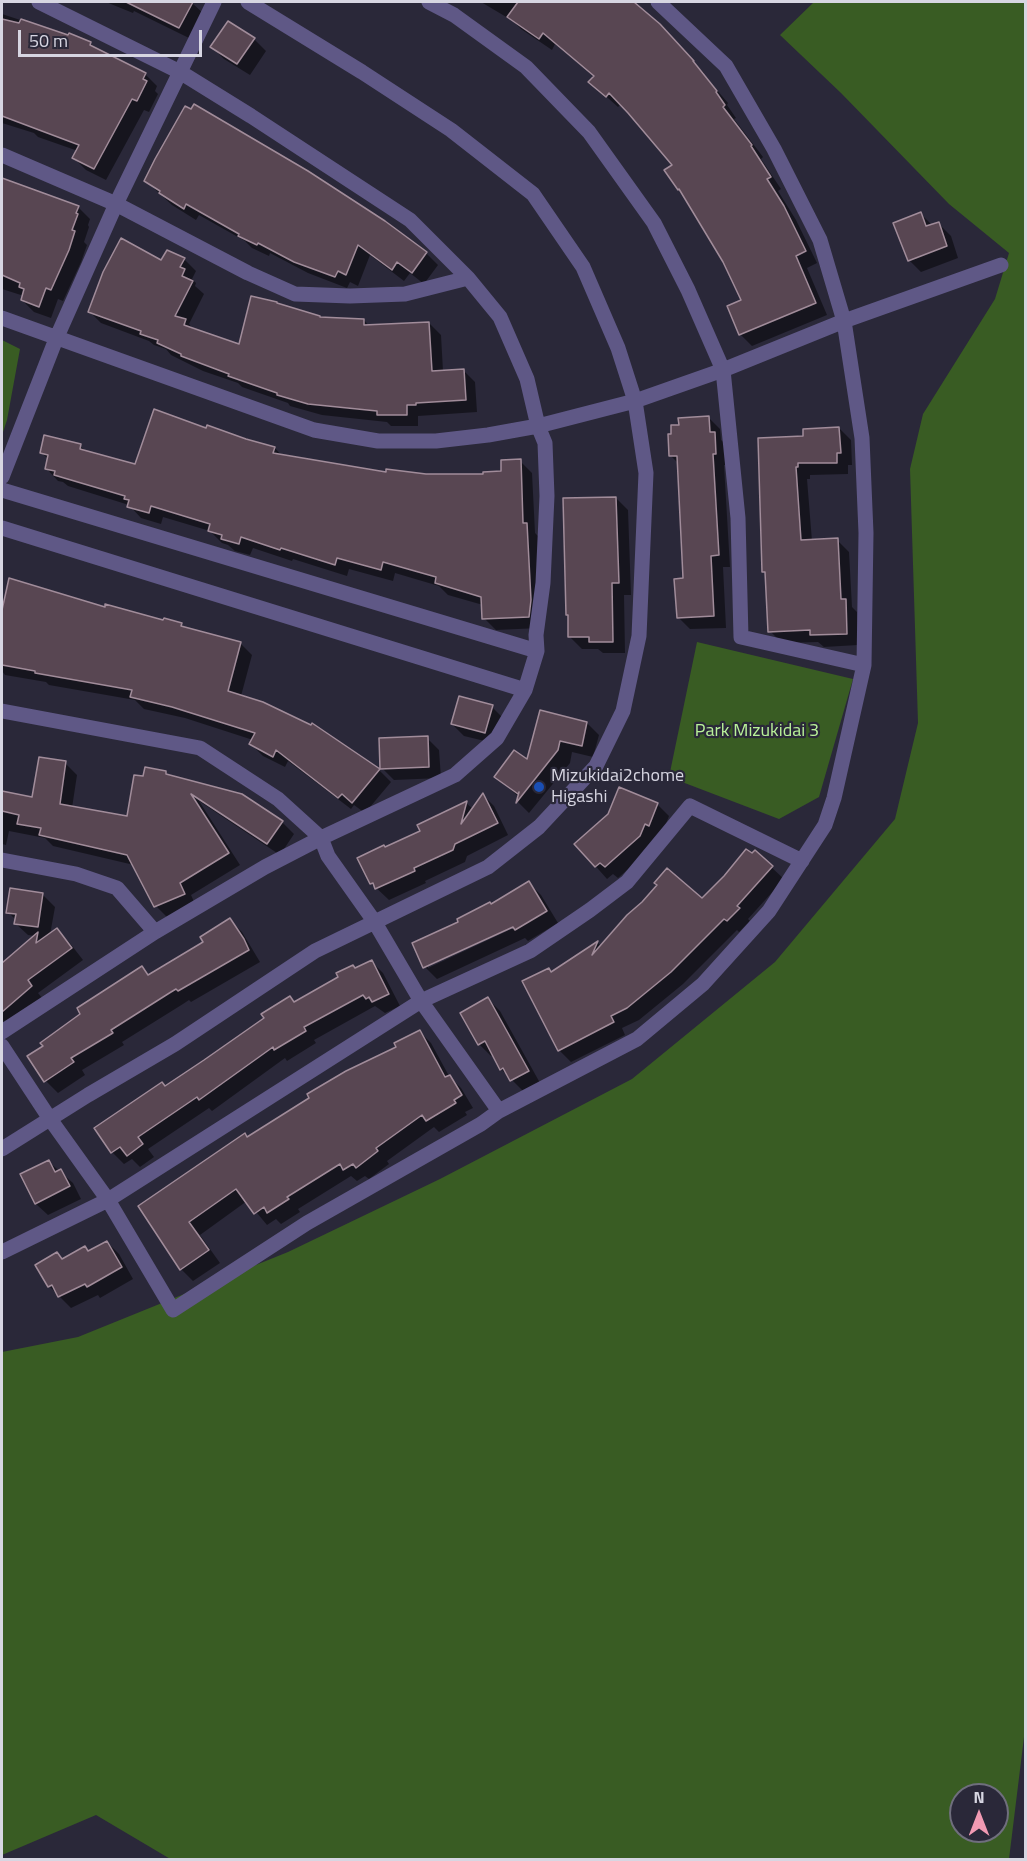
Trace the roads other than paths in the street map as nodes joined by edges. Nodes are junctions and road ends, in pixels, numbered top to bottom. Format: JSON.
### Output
{"nodes":[{"id":1,"x":39,"y":2,"type":"edge"},
{"id":2,"x":214,"y":2,"type":"edge"},
{"id":3,"x":248,"y":2,"type":"edge"},
{"id":4,"x":429,"y":2,"type":"edge"},
{"id":5,"x":658,"y":2,"type":"edge"},
{"id":6,"x":180,"y":72,"type":"junction"},
{"id":7,"x":2,"y":155,"type":"edge"},
{"id":8,"x":116,"y":204,"type":"junction"},
{"id":9,"x":1001,"y":265,"type":"dead end"},
{"id":10,"x":468,"y":278,"type":"junction"},
{"id":11,"x":2,"y":318,"type":"edge"},
{"id":12,"x":844,"y":321,"type":"junction"},
{"id":13,"x":56,"y":339,"type":"junction"},
{"id":14,"x":723,"y":369,"type":"junction"},
{"id":15,"x":635,"y":401,"type":"junction"},
{"id":16,"x":538,"y":426,"type":"junction"},
{"id":17,"x":2,"y":477,"type":"edge"},
{"id":18,"x":2,"y":490,"type":"edge"},
{"id":19,"x":2,"y":528,"type":"edge"},
{"id":20,"x":537,"y":651,"type":"junction"},
{"id":21,"x":864,"y":664,"type":"junction"},
{"id":22,"x":525,"y":690,"type":"junction"},
{"id":23,"x":2,"y":711,"type":"edge"},
{"id":24,"x":321,"y":838,"type":"junction"},
{"id":25,"x":2,"y":860,"type":"edge"},
{"id":26,"x":802,"y":861,"type":"junction"},
{"id":27,"x":374,"y":921,"type":"junction"},
{"id":28,"x":155,"y":932,"type":"junction"},
{"id":29,"x":421,"y":1001,"type":"junction"},
{"id":30,"x":2,"y":1032,"type":"edge"},
{"id":31,"x":2,"y":1046,"type":"edge"},
{"id":32,"x":499,"y":1111,"type":"junction"},
{"id":33,"x":50,"y":1119,"type":"junction"},
{"id":34,"x":2,"y":1149,"type":"edge"},
{"id":35,"x":108,"y":1200,"type":"junction"},
{"id":36,"x":2,"y":1252,"type":"edge"}],
"edges":[{"from":1,"to":6,"type":"street"},
{"from":2,"to":6,"type":"street"},
{"from":3,"to":15,"type":"street"},
{"from":4,"to":14,"type":"street"},
{"from":5,"to":12,"type":"street"},
{"from":6,"to":8,"type":"street"},
{"from":6,"to":10,"type":"street"},
{"from":7,"to":8,"type":"street"},
{"from":8,"to":10,"type":"street"},
{"from":8,"to":13,"type":"street"},
{"from":9,"to":12,"type":"street"},
{"from":10,"to":16,"type":"street"},
{"from":11,"to":13,"type":"street"},
{"from":12,"to":14,"type":"street"},
{"from":12,"to":21,"type":"street"},
{"from":13,"to":16,"type":"street"},
{"from":13,"to":17,"type":"street"},
{"from":14,"to":15,"type":"street"},
{"from":14,"to":21,"type":"street"},
{"from":15,"to":16,"type":"street"},
{"from":15,"to":27,"type":"street"},
{"from":16,"to":20,"type":"street"},
{"from":18,"to":20,"type":"street"},
{"from":19,"to":22,"type":"street"},
{"from":20,"to":22,"type":"street"},
{"from":21,"to":26,"type":"street"},
{"from":22,"to":24,"type":"street"},
{"from":23,"to":24,"type":"street"},
{"from":24,"to":27,"type":"street"},
{"from":24,"to":28,"type":"street"},
{"from":25,"to":28,"type":"street"},
{"from":26,"to":29,"type":"street"},
{"from":26,"to":32,"type":"street"},
{"from":27,"to":29,"type":"street"},
{"from":27,"to":33,"type":"street"},
{"from":28,"to":30,"type":"street"},
{"from":29,"to":32,"type":"street"},
{"from":29,"to":35,"type":"street"},
{"from":31,"to":33,"type":"street"},
{"from":32,"to":35,"type":"street"},
{"from":33,"to":34,"type":"street"},
{"from":33,"to":35,"type":"street"},
{"from":35,"to":36,"type":"street"}]}
